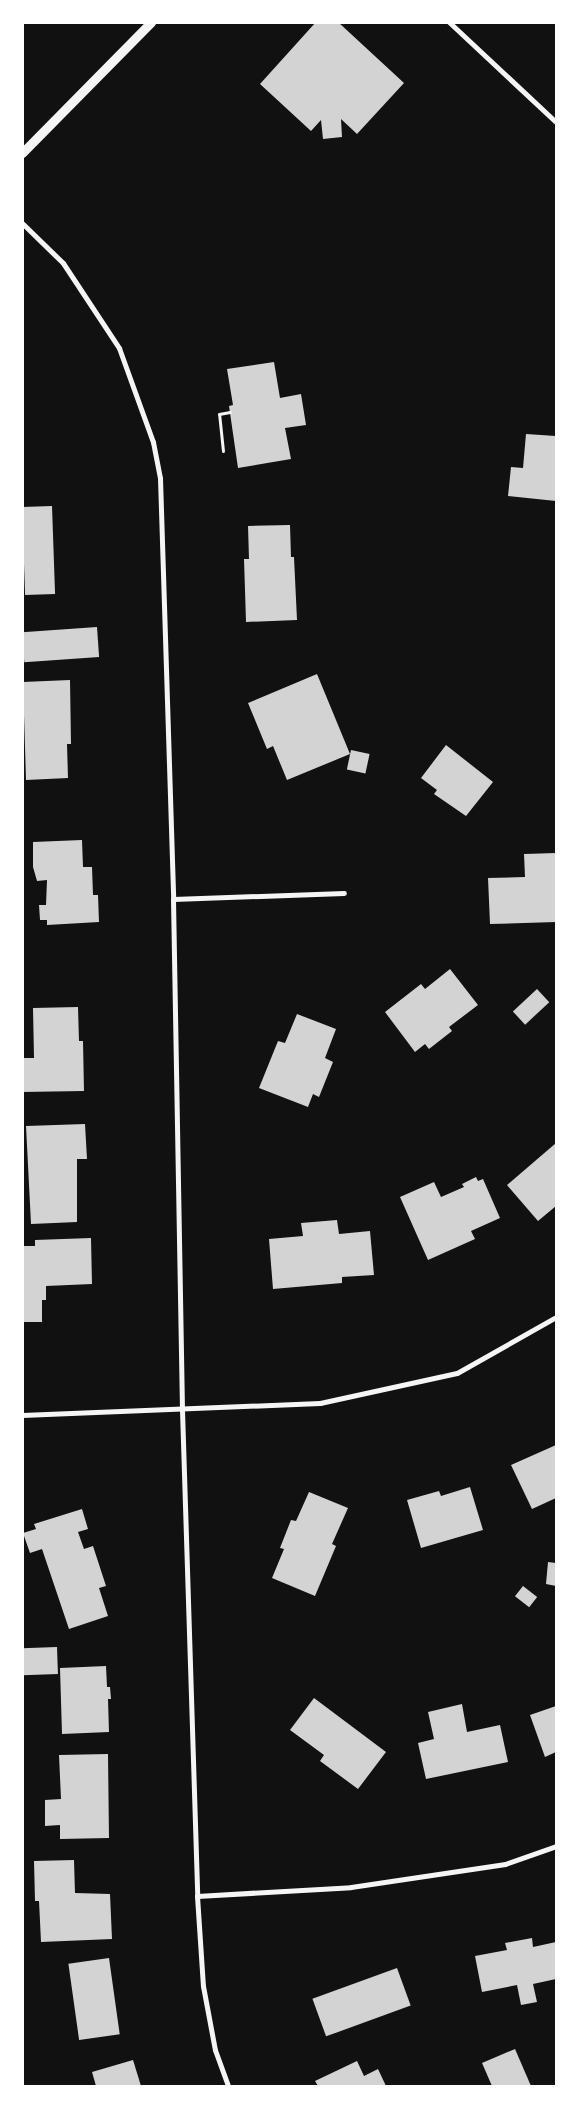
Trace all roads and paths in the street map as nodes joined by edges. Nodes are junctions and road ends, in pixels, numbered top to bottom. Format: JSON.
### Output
{"nodes":[{"id":1,"x":151,"y":22,"type":"edge"},
{"id":2,"x":449,"y":22,"type":"edge"},
{"id":3,"x":556,"y":122,"type":"edge"},
{"id":4,"x":22,"y":153,"type":"edge"},
{"id":5,"x":22,"y":223,"type":"edge"},
{"id":6,"x":230,"y":412,"type":"dead end"},
{"id":7,"x":223,"y":451,"type":"dead end"},
{"id":8,"x":344,"y":893,"type":"dead end"},
{"id":9,"x":173,"y":900,"type":"junction"},
{"id":10,"x":556,"y":1317,"type":"edge"},
{"id":11,"x":182,"y":1410,"type":"junction"},
{"id":12,"x":22,"y":1415,"type":"edge"},
{"id":13,"x":556,"y":1846,"type":"edge"},
{"id":14,"x":197,"y":1896,"type":"junction"},
{"id":15,"x":228,"y":2086,"type":"edge"}],
"edges":[{"from":1,"to":4,"type":"street"},
{"from":2,"to":3,"type":"street"},
{"from":5,"to":9,"type":"street"},
{"from":6,"to":7,"type":"path"},
{"from":8,"to":9,"type":"street"},
{"from":9,"to":11,"type":"street"},
{"from":10,"to":11,"type":"street"},
{"from":11,"to":12,"type":"street"},
{"from":11,"to":14,"type":"street"},
{"from":13,"to":14,"type":"street"},
{"from":14,"to":15,"type":"street"}]}
